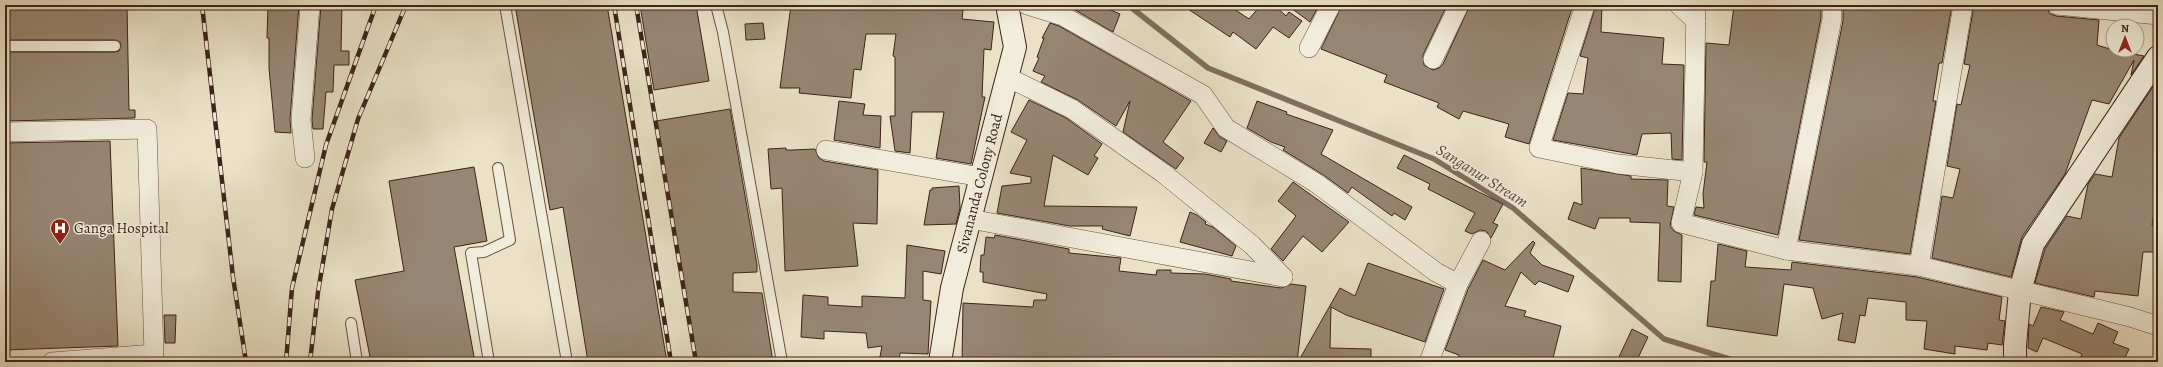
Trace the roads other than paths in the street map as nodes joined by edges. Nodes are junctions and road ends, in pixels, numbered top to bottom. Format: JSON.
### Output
{"nodes":[{"id":1,"x":310,"y":5,"type":"edge"},
{"id":2,"x":506,"y":5,"type":"edge"},
{"id":3,"x":716,"y":5,"type":"edge"},
{"id":4,"x":1007,"y":5,"type":"edge"},
{"id":5,"x":1027,"y":5,"type":"edge"},
{"id":6,"x":1331,"y":5,"type":"edge"},
{"id":7,"x":1459,"y":5,"type":"edge"},
{"id":8,"x":1585,"y":5,"type":"edge"},
{"id":9,"x":1679,"y":5,"type":"edge"},
{"id":10,"x":1832,"y":5,"type":"edge"},
{"id":11,"x":1963,"y":5,"type":"edge"},
{"id":12,"x":2057,"y":5,"type":"edge"},
{"id":13,"x":1696,"y":13,"type":"edge"},
{"id":14,"x":2158,"y":15,"type":"edge"},
{"id":15,"x":5,"y":46,"type":"edge"},
{"id":16,"x":115,"y":46,"type":"dead end"},
{"id":17,"x":1308,"y":48,"type":"dead end"},
{"id":18,"x":2158,"y":58,"type":"edge"},
{"id":19,"x":1433,"y":59,"type":"dead end"},
{"id":20,"x":1007,"y":77,"type":"junction"},
{"id":21,"x":5,"y":132,"type":"edge"},
{"id":22,"x":826,"y":150,"type":"dead end"},
{"id":23,"x":304,"y":158,"type":"dead end"},
{"id":24,"x":498,"y":168,"type":"dead end"},
{"id":25,"x":1693,"y":172,"type":"junction"},
{"id":26,"x":981,"y":177,"type":"junction"},
{"id":27,"x":970,"y":219,"type":"junction"},
{"id":28,"x":1481,"y":241,"type":"dead end"},
{"id":29,"x":1786,"y":250,"type":"junction"},
{"id":30,"x":1920,"y":266,"type":"junction"},
{"id":31,"x":1458,"y":284,"type":"junction"},
{"id":32,"x":2020,"y":291,"type":"junction"},
{"id":33,"x":351,"y":323,"type":"dead end"},
{"id":34,"x":2158,"y":326,"type":"edge"},
{"id":35,"x":2015,"y":354,"type":"edge"},
{"id":36,"x":52,"y":362,"type":"edge"},
{"id":37,"x":357,"y":362,"type":"edge"},
{"id":38,"x":489,"y":362,"type":"edge"},
{"id":39,"x":567,"y":362,"type":"edge"},
{"id":40,"x":782,"y":362,"type":"edge"},
{"id":41,"x":940,"y":362,"type":"edge"},
{"id":42,"x":1429,"y":362,"type":"edge"}],
"edges":[{"from":1,"to":23,"type":"street"},
{"from":2,"to":39,"type":"lane"},
{"from":3,"to":40,"type":"lane"},
{"from":4,"to":20,"type":"main road","name":"Sivananda Colony Road"},
{"from":5,"to":31,"type":"street"},
{"from":6,"to":17,"type":"street"},
{"from":7,"to":19,"type":"street"},
{"from":8,"to":25,"type":"street"},
{"from":9,"to":13,"type":"street"},
{"from":10,"to":29,"type":"street"},
{"from":11,"to":30,"type":"street"},
{"from":12,"to":14,"type":"street"},
{"from":13,"to":25,"type":"street"},
{"from":15,"to":16,"type":"lane"},
{"from":18,"to":32,"type":"main road"},
{"from":20,"to":26,"type":"main road","name":"Sivananda Colony Road"},
{"from":20,"to":27,"type":"street"},
{"from":21,"to":36,"type":"street"},
{"from":22,"to":26,"type":"street"},
{"from":24,"to":38,"type":"lane"},
{"from":25,"to":29,"type":"street"},
{"from":26,"to":27,"type":"main road","name":"Sivananda Colony Road"},
{"from":27,"to":41,"type":"main road","name":"Sivananda Colony Road"},
{"from":28,"to":31,"type":"street"},
{"from":29,"to":30,"type":"street"},
{"from":30,"to":32,"type":"street"},
{"from":31,"to":42,"type":"street"},
{"from":32,"to":34,"type":"street"},
{"from":32,"to":35,"type":"main road"},
{"from":33,"to":37,"type":"lane"}]}
